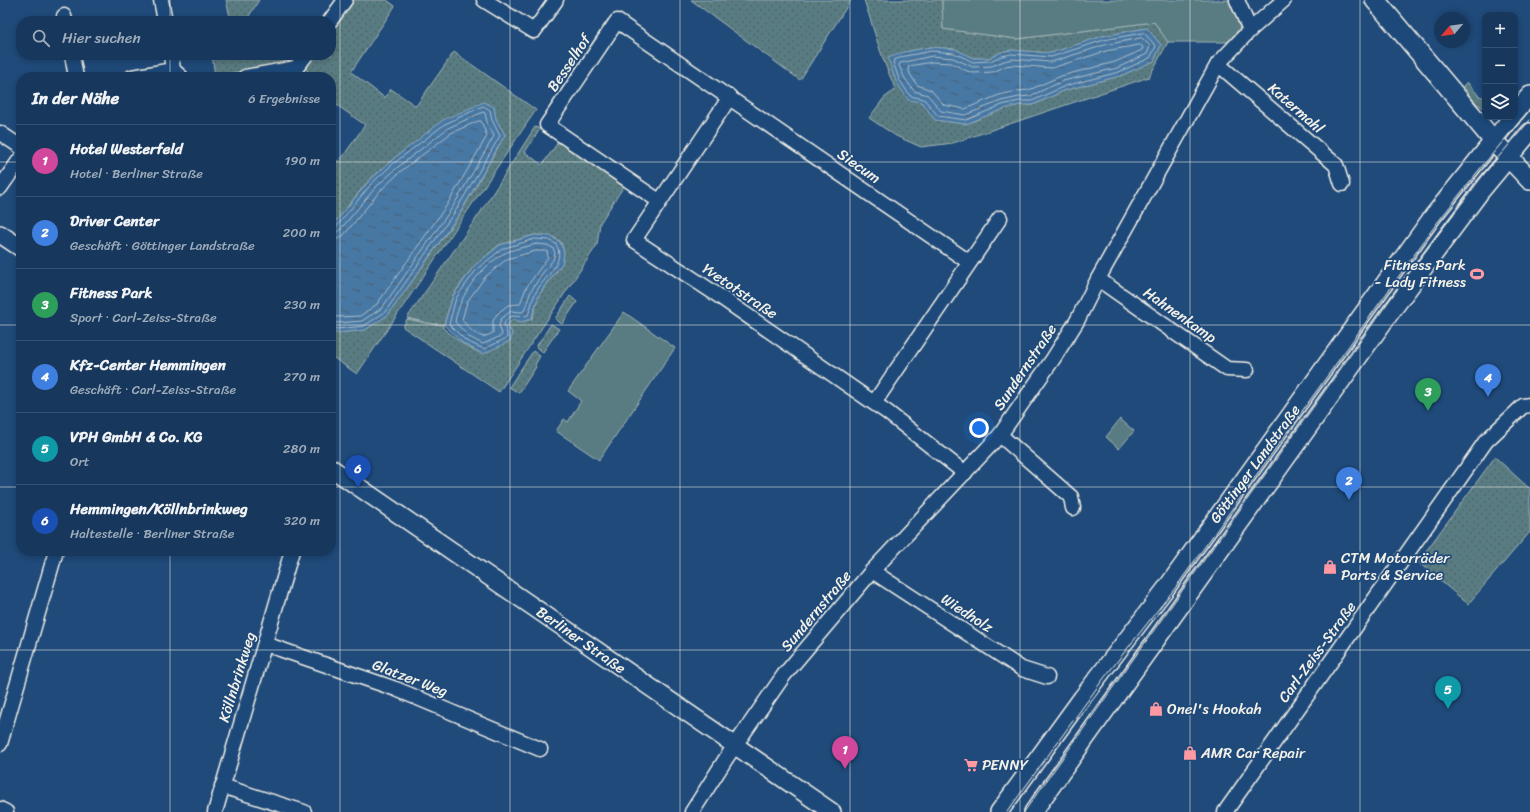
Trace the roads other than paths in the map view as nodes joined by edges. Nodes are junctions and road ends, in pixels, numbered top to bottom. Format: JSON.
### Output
{"nodes":[{"id":1,"x":162,"y":0,"type":"edge"},
{"id":2,"x":345,"y":0,"type":"edge"},
{"id":3,"x":484,"y":0,"type":"edge"},
{"id":4,"x":556,"y":0,"type":"edge"},
{"id":5,"x":1237,"y":0,"type":"edge"},
{"id":6,"x":1284,"y":0,"type":"edge"},
{"id":7,"x":1375,"y":0,"type":"edge"},
{"id":8,"x":164,"y":16,"type":"edge"},
{"id":9,"x":334,"y":16,"type":"edge"},
{"id":10,"x":1250,"y":30,"type":"junction"},
{"id":11,"x":73,"y":60,"type":"edge"},
{"id":12,"x":173,"y":60,"type":"edge"},
{"id":13,"x":302,"y":60,"type":"edge"},
{"id":14,"x":1218,"y":64,"type":"junction"},
{"id":15,"x":75,"y":72,"type":"edge"},
{"id":16,"x":176,"y":72,"type":"edge"},
{"id":17,"x":273,"y":72,"type":"edge"},
{"id":18,"x":1530,"y":95,"type":"edge"},
{"id":19,"x":730,"y":97,"type":"junction"},
{"id":20,"x":1518,"y":109,"type":"edge"},
{"id":21,"x":1510,"y":120,"type":"edge"},
{"id":22,"x":1530,"y":132,"type":"edge"},
{"id":23,"x":0,"y":133,"type":"edge"},
{"id":24,"x":1494,"y":140,"type":"junction"},
{"id":25,"x":16,"y":144,"type":"edge"},
{"id":26,"x":1509,"y":158,"type":"junction"},
{"id":27,"x":16,"y":165,"type":"edge"},
{"id":28,"x":1530,"y":180,"type":"edge"},
{"id":29,"x":1342,"y":184,"type":"dead end"},
{"id":30,"x":0,"y":188,"type":"edge"},
{"id":31,"x":659,"y":201,"type":"junction"},
{"id":32,"x":1000,"y":218,"type":"dead end"},
{"id":33,"x":0,"y":234,"type":"edge"},
{"id":34,"x":16,"y":245,"type":"edge"},
{"id":35,"x":970,"y":262,"type":"junction"},
{"id":36,"x":1098,"y":279,"type":"junction"},
{"id":37,"x":1247,"y":370,"type":"dead end"},
{"id":38,"x":874,"y":403,"type":"junction"},
{"id":39,"x":1530,"y":405,"type":"edge"},
{"id":40,"x":1000,"y":435,"type":"junction"},
{"id":41,"x":336,"y":471,"type":"edge"},
{"id":42,"x":965,"y":473,"type":"junction"},
{"id":43,"x":1073,"y":508,"type":"dead end"},
{"id":44,"x":55,"y":556,"type":"edge"},
{"id":45,"x":291,"y":556,"type":"edge"},
{"id":46,"x":872,"y":571,"type":"junction"},
{"id":47,"x":265,"y":644,"type":"junction"},
{"id":48,"x":1047,"y":677,"type":"dead end"},
{"id":49,"x":0,"y":744,"type":"edge"},
{"id":50,"x":735,"y":746,"type":"junction"},
{"id":51,"x":540,"y":749,"type":"dead end"},
{"id":52,"x":222,"y":786,"type":"junction"},
{"id":53,"x":0,"y":809,"type":"edge"},
{"id":54,"x":6,"y":812,"type":"edge"},
{"id":55,"x":215,"y":812,"type":"edge"},
{"id":56,"x":304,"y":812,"type":"edge"},
{"id":57,"x":692,"y":812,"type":"edge"},
{"id":58,"x":832,"y":812,"type":"edge"},
{"id":59,"x":999,"y":812,"type":"edge"},
{"id":60,"x":1032,"y":812,"type":"edge"},
{"id":61,"x":1225,"y":812,"type":"edge"}],
"edges":[{"from":1,"to":8,"type":"street"},
{"from":2,"to":9,"type":"street"},
{"from":3,"to":4,"type":"street"},
{"from":5,"to":10,"type":"street"},
{"from":6,"to":10,"type":"street","name":"Sundernstraße"},
{"from":7,"to":24,"type":"main road"},
{"from":10,"to":14,"type":"street","name":"Sundernstraße"},
{"from":11,"to":15,"type":"street"},
{"from":12,"to":16,"type":"street"},
{"from":13,"to":17,"type":"street"},
{"from":14,"to":29,"type":"street","name":"Katermahl"},
{"from":14,"to":36,"type":"street","name":"Sundernstraße"},
{"from":18,"to":20,"type":"street"},
{"from":19,"to":31,"type":"street","name":"Yvetotstraße"},
{"from":19,"to":31,"type":"street","name":"Besselhof"},
{"from":19,"to":35,"type":"street","name":"Siecum"},
{"from":21,"to":24,"type":"street","name":"Göttinger Landstraße"},
{"from":22,"to":26,"type":"street","name":"Göttinger Landstraße"},
{"from":23,"to":25,"type":"street"},
{"from":24,"to":26,"type":"main road"},
{"from":24,"to":59,"type":"street","name":"Göttinger Landstraße"},
{"from":26,"to":28,"type":"main road"},
{"from":26,"to":60,"type":"street","name":"Göttinger Landstraße"},
{"from":27,"to":30,"type":"street"},
{"from":31,"to":38,"type":"street","name":"Yvetotstraße"},
{"from":32,"to":35,"type":"street"},
{"from":33,"to":34,"type":"street"},
{"from":35,"to":38,"type":"street"},
{"from":36,"to":37,"type":"street","name":"Hahnenkamp"},
{"from":36,"to":40,"type":"street","name":"Sundernstraße"},
{"from":38,"to":42,"type":"street","name":"Yvetotstraße"},
{"from":39,"to":61,"type":"street","name":"Carl-Zeiss-Straße"},
{"from":40,"to":42,"type":"street","name":"Sundernstraße"},
{"from":40,"to":43,"type":"street"},
{"from":41,"to":50,"type":"street","name":"Berliner Straße"},
{"from":42,"to":46,"type":"street","name":"Sundernstraße"},
{"from":44,"to":49,"type":"street"},
{"from":45,"to":47,"type":"street","name":"Köllnbrinkweg"},
{"from":46,"to":48,"type":"street","name":"Wiedholz"},
{"from":46,"to":50,"type":"street","name":"Sundernstraße"},
{"from":47,"to":51,"type":"street","name":"Glatzer Weg"},
{"from":47,"to":52,"type":"street","name":"Köllnbrinkweg"},
{"from":50,"to":57,"type":"street","name":"Sundernstraße"},
{"from":50,"to":58,"type":"street","name":"Berliner Straße"},
{"from":52,"to":55,"type":"street","name":"Köllnbrinkweg"},
{"from":52,"to":56,"type":"street"},
{"from":53,"to":54,"type":"street"}]}
